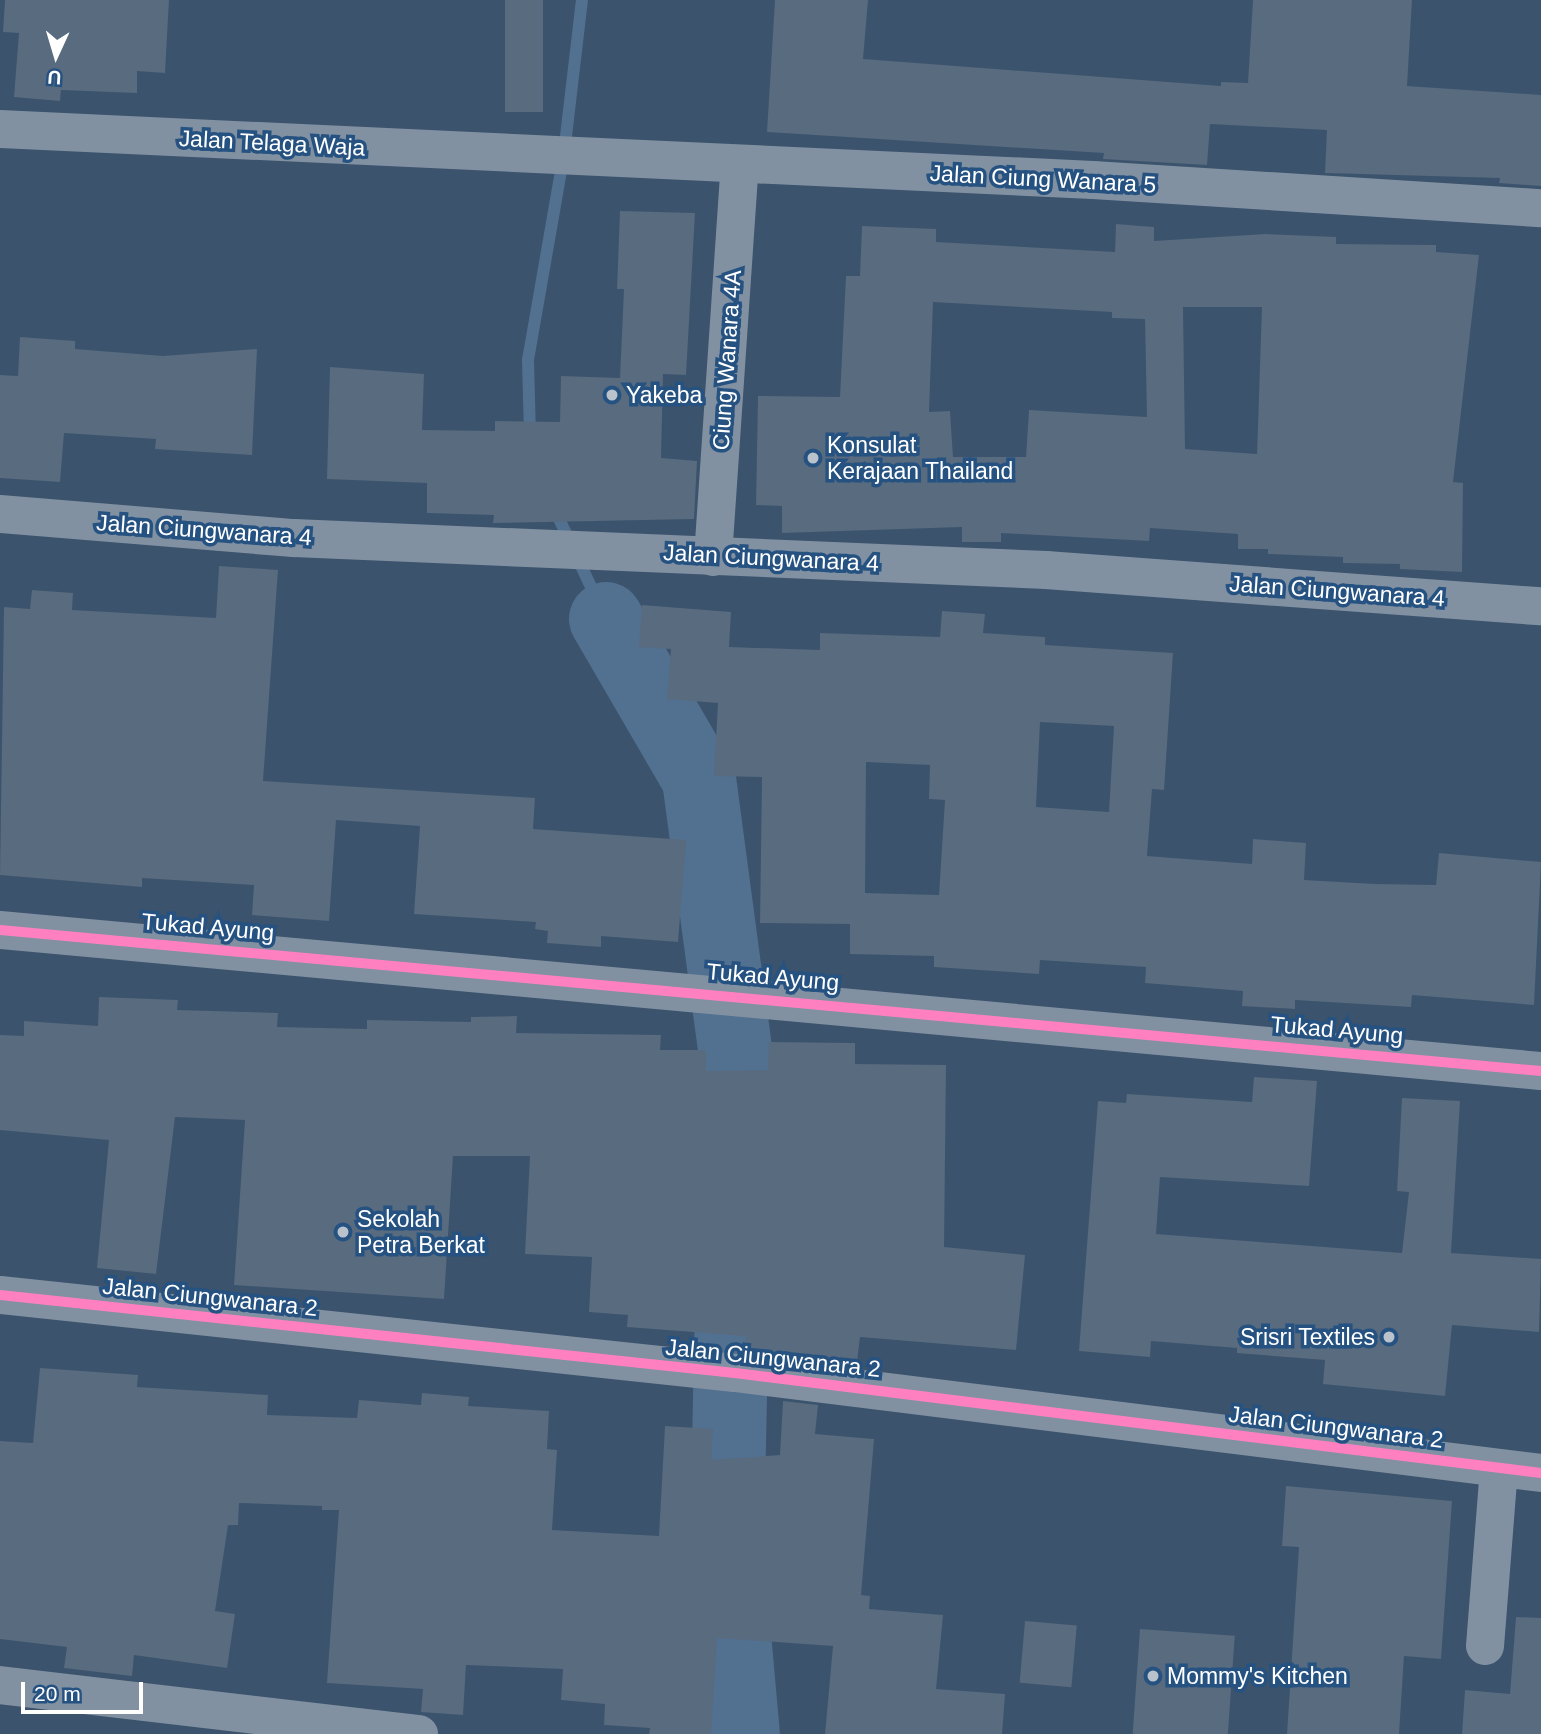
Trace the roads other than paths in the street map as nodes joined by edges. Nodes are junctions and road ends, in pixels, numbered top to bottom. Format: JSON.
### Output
{"nodes":[{"id":1,"x":0,"y":129,"type":"edge"},
{"id":2,"x":544,"y":156,"type":"joint"},
{"id":3,"x":740,"y":164,"type":"junction"},
{"id":4,"x":1541,"y":208,"type":"edge"},
{"id":5,"x":0,"y":514,"type":"edge"},
{"id":6,"x":713,"y":557,"type":"junction"},
{"id":7,"x":1541,"y":606,"type":"edge"},
{"id":8,"x":0,"y":930,"type":"edge"},
{"id":9,"x":1541,"y":1071,"type":"edge"},
{"id":10,"x":0,"y":1296,"type":"edge"},
{"id":11,"x":1499,"y":1469,"type":"junction"},
{"id":12,"x":1541,"y":1474,"type":"edge"},
{"id":13,"x":1485,"y":1646,"type":"dead end"},
{"id":14,"x":0,"y":1685,"type":"edge"},
{"id":15,"x":419,"y":1734,"type":"edge"}],
"edges":[{"from":1,"to":2,"type":"street","name":"Jalan Telaga Waja"},
{"from":2,"to":3,"type":"street","name":"Jalan Ciung Wanara 5"},
{"from":3,"to":4,"type":"street","name":"Jalan Ciung Wanara 5"},
{"from":3,"to":6,"type":"street","name":"Ciung Wanara 4A"},
{"from":5,"to":6,"type":"street","name":"Jalan Ciungwanara 4"},
{"from":6,"to":7,"type":"street","name":"Jalan Ciungwanara 4"},
{"from":8,"to":9,"type":"street","name":"Tukad Ayung"},
{"from":10,"to":11,"type":"street","name":"Jalan Ciungwanara 2"},
{"from":11,"to":12,"type":"street","name":"Jalan Ciungwanara 2"},
{"from":11,"to":13,"type":"street"},
{"from":14,"to":15,"type":"street"}]}
